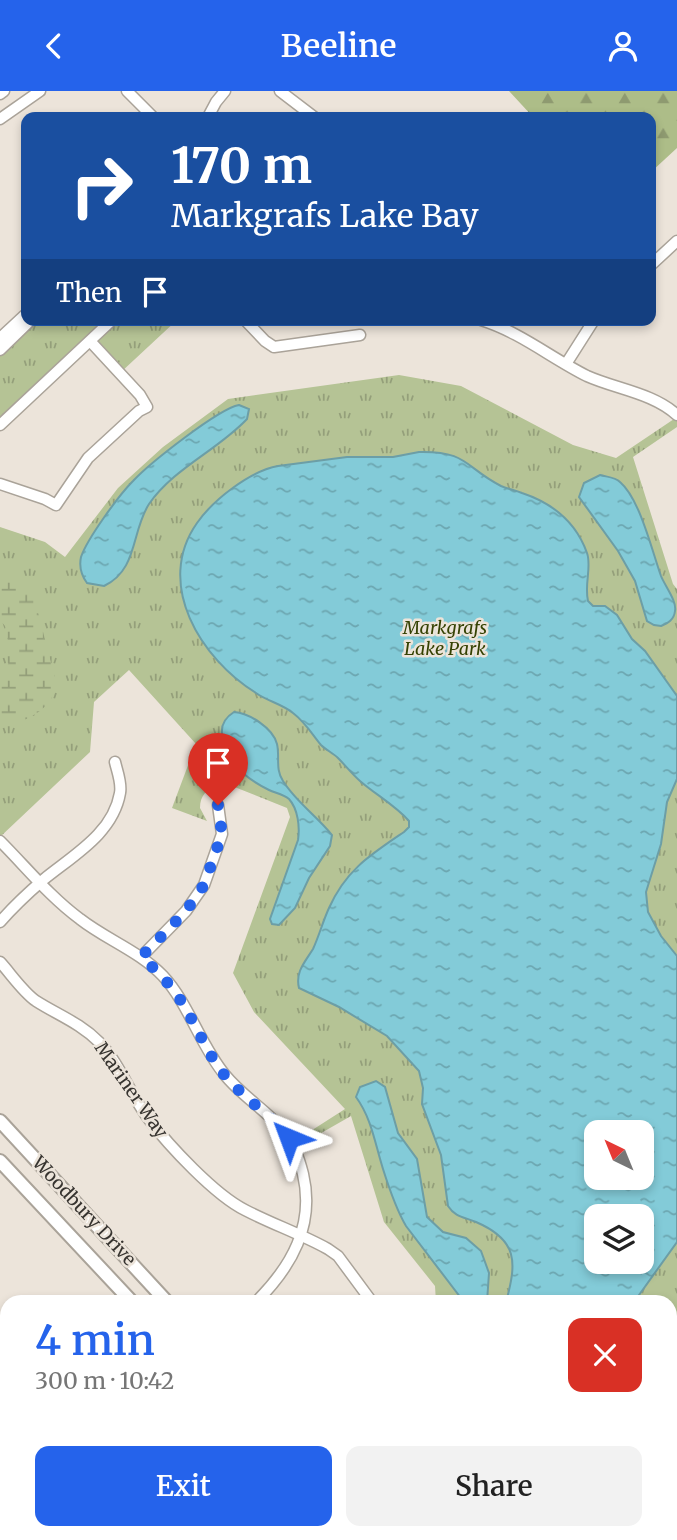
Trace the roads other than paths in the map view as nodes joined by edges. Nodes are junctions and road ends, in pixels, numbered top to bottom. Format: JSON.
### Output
{"nodes":[{"id":1,"x":40,"y":91,"type":"edge"},
{"id":2,"x":127,"y":91,"type":"edge"},
{"id":3,"x":225,"y":91,"type":"edge"},
{"id":4,"x":280,"y":91,"type":"edge"},
{"id":5,"x":148,"y":112,"type":"edge"},
{"id":6,"x":211,"y":112,"type":"edge"},
{"id":7,"x":307,"y":112,"type":"edge"},
{"id":8,"x":0,"y":119,"type":"edge"},
{"id":9,"x":677,"y":241,"type":"edge"},
{"id":10,"x":656,"y":260,"type":"edge"},
{"id":11,"x":21,"y":319,"type":"edge"},
{"id":12,"x":26,"y":326,"type":"edge"},
{"id":13,"x":106,"y":326,"type":"edge"},
{"id":14,"x":251,"y":326,"type":"edge"},
{"id":15,"x":496,"y":326,"type":"edge"},
{"id":16,"x":590,"y":326,"type":"edge"},
{"id":17,"x":360,"y":335,"type":"dead end"},
{"id":18,"x":0,"y":338,"type":"edge"},
{"id":19,"x":90,"y":341,"type":"junction"},
{"id":20,"x":0,"y":350,"type":"edge"},
{"id":21,"x":566,"y":364,"type":"junction"},
{"id":22,"x":677,"y":415,"type":"edge"},
{"id":23,"x":0,"y":425,"type":"edge"},
{"id":24,"x":0,"y":484,"type":"edge"},
{"id":25,"x":115,"y":762,"type":"dead end"},
{"id":26,"x":218,"y":805,"type":"dead end"},
{"id":27,"x":0,"y":841,"type":"edge"},
{"id":28,"x":41,"y":882,"type":"junction"},
{"id":29,"x":0,"y":922,"type":"edge"},
{"id":30,"x":141,"y":957,"type":"junction"},
{"id":31,"x":0,"y":962,"type":"edge"},
{"id":32,"x":0,"y":1121,"type":"edge"},
{"id":33,"x":0,"y":1161,"type":"edge"},
{"id":34,"x":300,"y":1234,"type":"junction"},
{"id":35,"x":125,"y":1295,"type":"edge"},
{"id":36,"x":161,"y":1295,"type":"edge"},
{"id":37,"x":262,"y":1295,"type":"edge"},
{"id":38,"x":367,"y":1295,"type":"edge"}],
"edges":[{"from":1,"to":8,"type":"street"},
{"from":2,"to":5,"type":"street"},
{"from":3,"to":6,"type":"street"},
{"from":4,"to":7,"type":"street"},
{"from":9,"to":10,"type":"street"},
{"from":11,"to":18,"type":"street"},
{"from":12,"to":20,"type":"street"},
{"from":13,"to":19,"type":"street"},
{"from":14,"to":17,"type":"street"},
{"from":15,"to":21,"type":"street"},
{"from":16,"to":21,"type":"street"},
{"from":19,"to":23,"type":"street"},
{"from":19,"to":24,"type":"street"},
{"from":21,"to":22,"type":"street"},
{"from":25,"to":28,"type":"street"},
{"from":26,"to":30,"type":"street"},
{"from":27,"to":28,"type":"street"},
{"from":28,"to":29,"type":"street"},
{"from":28,"to":30,"type":"street"},
{"from":30,"to":34,"type":"street"},
{"from":31,"to":34,"type":"street","name":"Mariner Way"},
{"from":32,"to":36,"type":"main road","name":"Woodbury Drive"},
{"from":33,"to":35,"type":"main road","name":"Woodbury Drive"},
{"from":34,"to":37,"type":"street"},
{"from":34,"to":38,"type":"street","name":"Mariner Way"}]}
